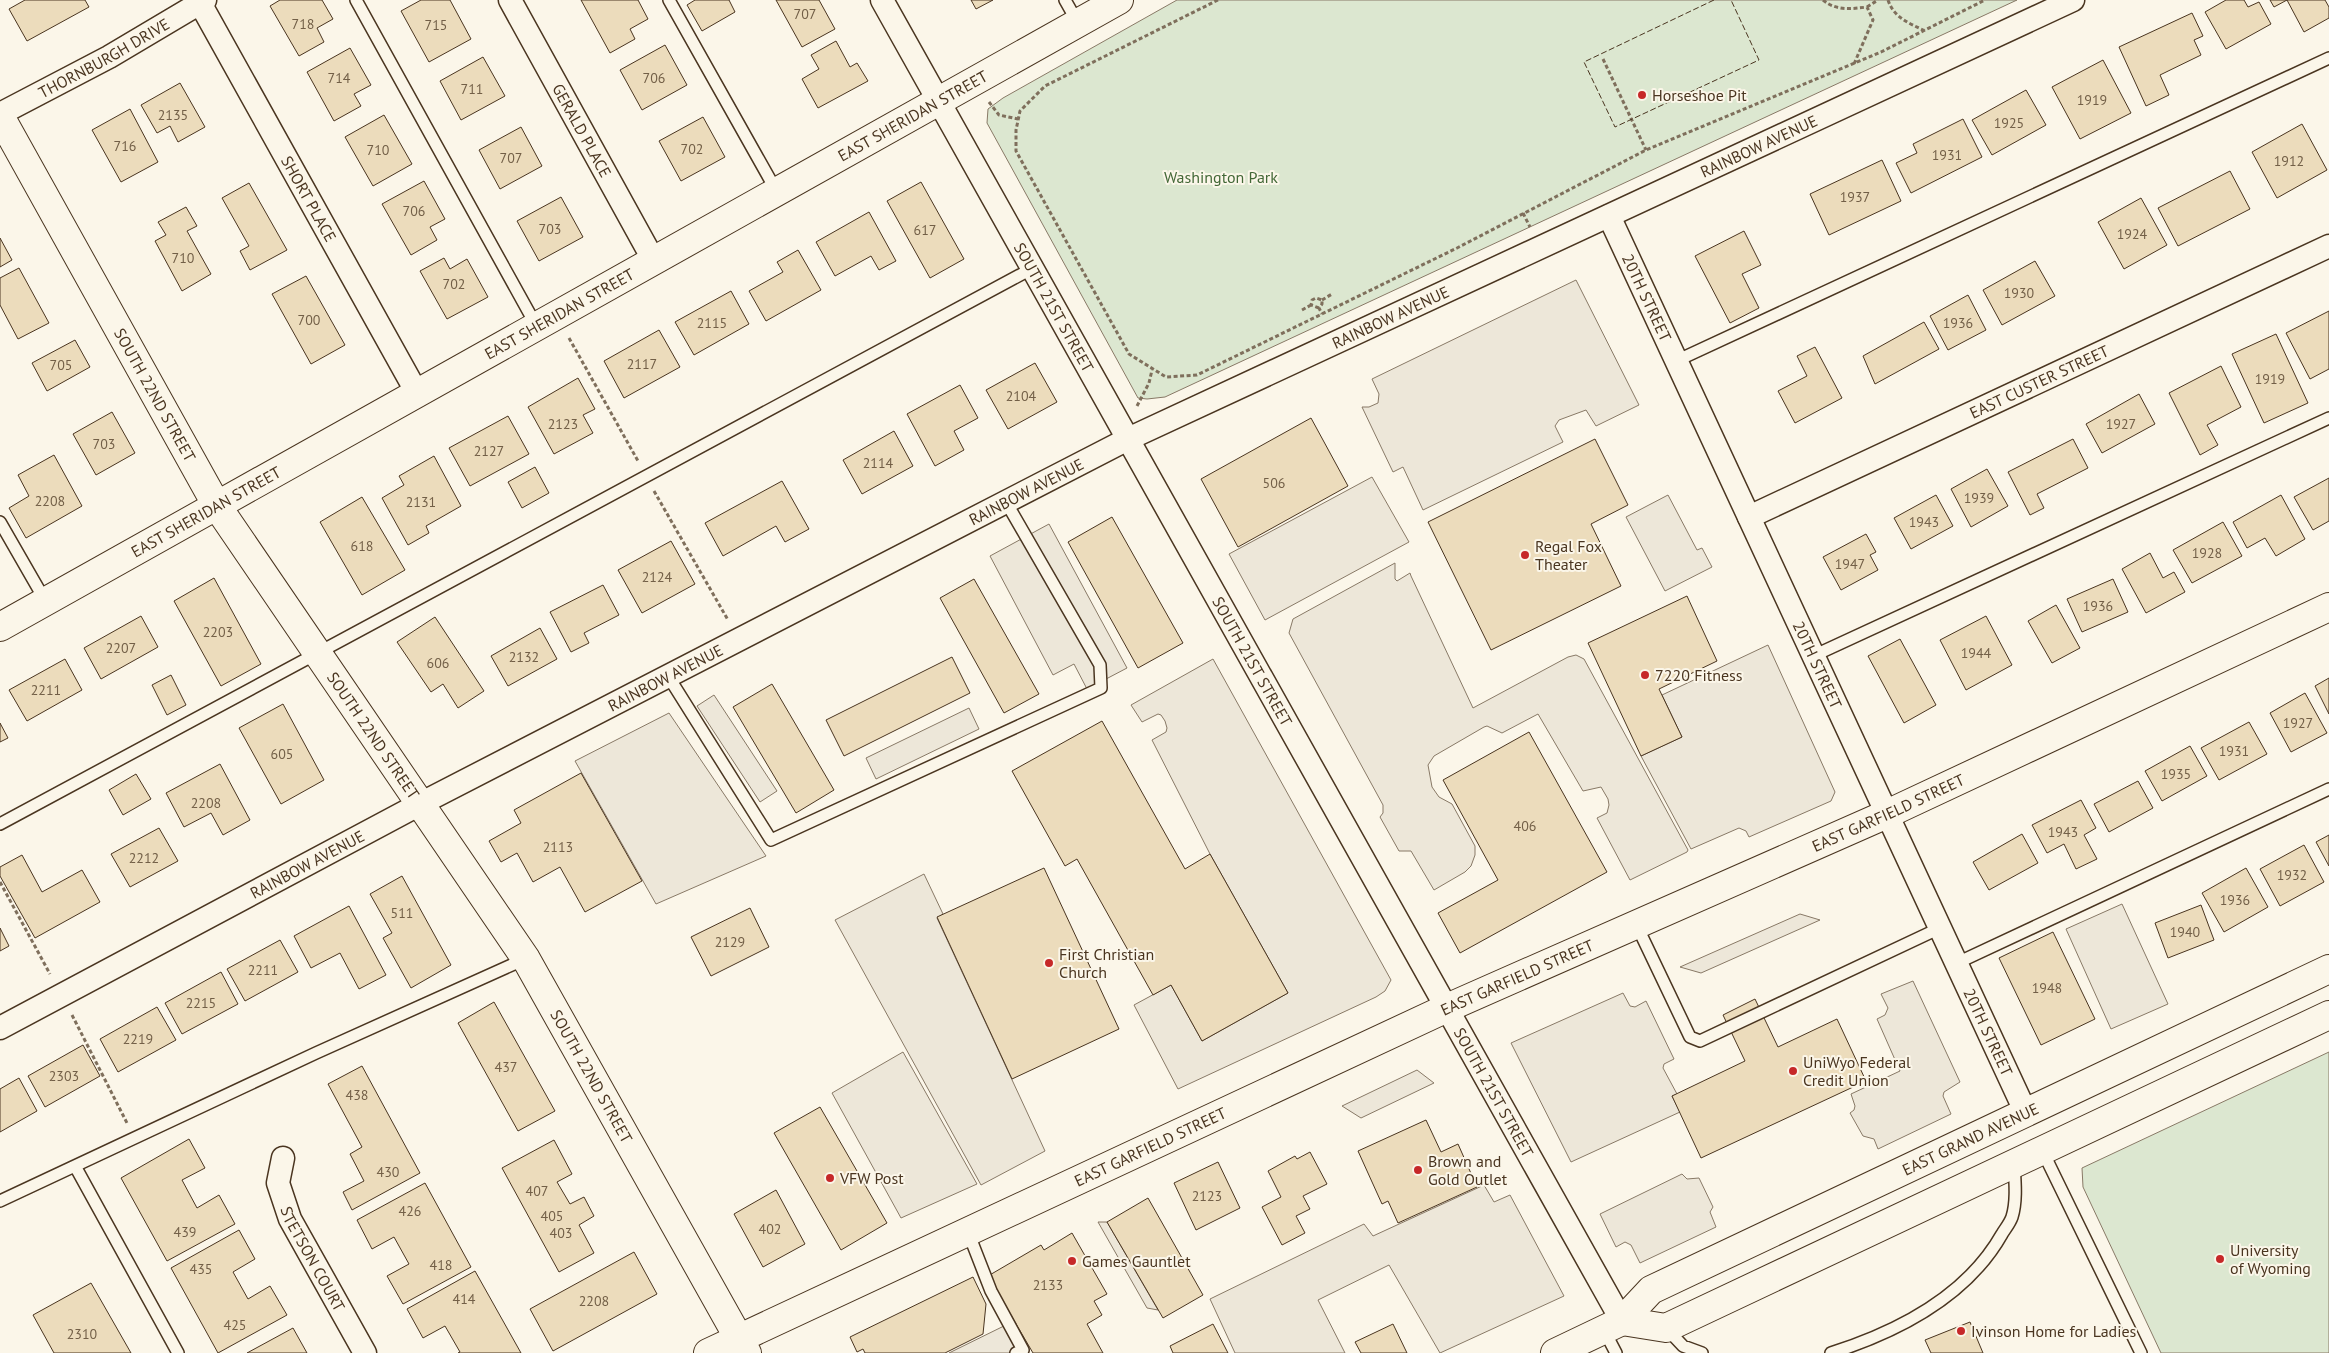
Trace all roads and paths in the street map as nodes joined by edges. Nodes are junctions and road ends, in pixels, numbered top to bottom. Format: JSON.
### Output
{"nodes":[{"id":1,"x":356,"y":0,"type":"edge"},
{"id":2,"x":510,"y":0,"type":"edge"},
{"id":3,"x":669,"y":0,"type":"edge"},
{"id":4,"x":882,"y":0,"type":"edge"},
{"id":5,"x":1120,"y":0,"type":"edge"},
{"id":6,"x":1218,"y":0,"type":"edge"},
{"id":7,"x":1823,"y":0,"type":"edge"},
{"id":8,"x":1878,"y":0,"type":"edge"},
{"id":9,"x":1888,"y":0,"type":"edge"},
{"id":10,"x":1985,"y":0,"type":"edge"},
{"id":11,"x":2073,"y":0,"type":"edge"},
{"id":12,"x":202,"y":2,"type":"edge"},
{"id":13,"x":1867,"y":7,"type":"junction"},
{"id":14,"x":1071,"y":12,"type":"edge"},
{"id":15,"x":1925,"y":31,"type":"junction"},
{"id":16,"x":2329,"y":58,"type":"edge"},
{"id":17,"x":1603,"y":59,"type":"dead end"},
{"id":18,"x":1854,"y":64,"type":"junction"},
{"id":19,"x":972,"y":82,"type":"junction"},
{"id":20,"x":939,"y":101,"type":"junction"},
{"id":21,"x":0,"y":115,"type":"edge"},
{"id":22,"x":1018,"y":120,"type":"junction"},
{"id":23,"x":1646,"y":150,"type":"junction"},
{"id":24,"x":777,"y":192,"type":"junction"},
{"id":25,"x":1609,"y":216,"type":"junction"},
{"id":26,"x":2329,"y":246,"type":"edge"},
{"id":27,"x":654,"y":261,"type":"junction"},
{"id":28,"x":1033,"y":268,"type":"junction"},
{"id":29,"x":1332,"y":294,"type":"dead end"},
{"id":30,"x":1322,"y":300,"type":"junction"},
{"id":31,"x":1311,"y":305,"type":"junction"},
{"id":32,"x":1319,"y":308,"type":"junction"},
{"id":33,"x":1302,"y":310,"type":"dead end"},
{"id":34,"x":1322,"y":314,"type":"junction"},
{"id":35,"x":536,"y":327,"type":"junction"},
{"id":36,"x":1676,"y":361,"type":"junction"},
{"id":37,"x":1152,"y":370,"type":"junction"},
{"id":38,"x":417,"y":394,"type":"junction"},
{"id":39,"x":2329,"y":418,"type":"edge"},
{"id":40,"x":1126,"y":435,"type":"junction"},
{"id":41,"x":1006,"y":502,"type":"junction"},
{"id":42,"x":217,"y":506,"type":"junction"},
{"id":43,"x":1749,"y":517,"type":"junction"},
{"id":44,"x":0,"y":522,"type":"edge"},
{"id":45,"x":46,"y":602,"type":"junction"},
{"id":46,"x":2329,"y":607,"type":"edge"},
{"id":47,"x":0,"y":627,"type":"edge"},
{"id":48,"x":318,"y":653,"type":"junction"},
{"id":49,"x":1814,"y":656,"type":"junction"},
{"id":50,"x":668,"y":676,"type":"junction"},
{"id":51,"x":2329,"y":789,"type":"edge"},
{"id":52,"x":420,"y":804,"type":"junction"},
{"id":53,"x":1887,"y":814,"type":"junction"},
{"id":54,"x":0,"y":824,"type":"edge"},
{"id":55,"x":1636,"y":924,"type":"junction"},
{"id":56,"x":1940,"y":928,"type":"junction"},
{"id":57,"x":526,"y":959,"type":"junction"},
{"id":58,"x":1956,"y":963,"type":"junction"},
{"id":59,"x":2329,"y":969,"type":"edge"},
{"id":60,"x":1447,"y":1008,"type":"junction"},
{"id":61,"x":2329,"y":1015,"type":"edge"},
{"id":62,"x":0,"y":1028,"type":"edge"},
{"id":63,"x":2026,"y":1113,"type":"junction"},
{"id":64,"x":2042,"y":1150,"type":"junction"},
{"id":65,"x":284,"y":1158,"type":"dead end"},
{"id":66,"x":2014,"y":1164,"type":"junction"},
{"id":67,"x":75,"y":1166,"type":"junction"},
{"id":68,"x":0,"y":1201,"type":"edge"},
{"id":69,"x":968,"y":1232,"type":"junction"},
{"id":70,"x":1666,"y":1328,"type":"junction"},
{"id":71,"x":1614,"y":1335,"type":"edge"},
{"id":72,"x":743,"y":1346,"type":"edge"},
{"id":73,"x":178,"y":1353,"type":"edge"},
{"id":74,"x":365,"y":1353,"type":"edge"},
{"id":75,"x":708,"y":1353,"type":"edge"},
{"id":76,"x":1016,"y":1353,"type":"edge"},
{"id":77,"x":1555,"y":1353,"type":"edge"},
{"id":78,"x":1700,"y":1353,"type":"edge"},
{"id":79,"x":1831,"y":1353,"type":"edge"},
{"id":80,"x":2141,"y":1353,"type":"edge"}],
"edges":[{"from":1,"to":35,"type":"lane"},
{"from":2,"to":27,"type":"street","name":"GERALD PLACE"},
{"from":3,"to":24,"type":"lane"},
{"from":4,"to":20,"type":"street","name":"SOUTH 21ST STREET"},
{"from":5,"to":14,"type":"street","name":"EAST SHERIDAN STREET"},
{"from":6,"to":22,"type":"path"},
{"from":7,"to":13,"type":"path"},
{"from":8,"to":13,"type":"path"},
{"from":9,"to":15,"type":"path"},
{"from":10,"to":15,"type":"path"},
{"from":11,"to":25,"type":"street","name":"RAINBOW AVENUE"},
{"from":12,"to":21,"type":"street","name":"THORNBURGH DRIVE"},
{"from":12,"to":38,"type":"street","name":"SHORT PLACE"},
{"from":13,"to":18,"type":"path"},
{"from":14,"to":19,"type":"street","name":"EAST SHERIDAN STREET"},
{"from":15,"to":18,"type":"path"},
{"from":16,"to":36,"type":"lane"},
{"from":17,"to":23,"type":"path"},
{"from":18,"to":23,"type":"path"},
{"from":19,"to":20,"type":"street","name":"EAST SHERIDAN STREET"},
{"from":19,"to":22,"type":"path"},
{"from":20,"to":24,"type":"street","name":"EAST SHERIDAN STREET"},
{"from":20,"to":28,"type":"street","name":"SOUTH 21ST STREET"},
{"from":21,"to":42,"type":"street","name":"SOUTH 22ND STREET"},
{"from":22,"to":37,"type":"path"},
{"from":23,"to":34,"type":"path"},
{"from":24,"to":27,"type":"street","name":"EAST SHERIDAN STREET"},
{"from":25,"to":36,"type":"street","name":"20TH STREET"},
{"from":25,"to":40,"type":"street","name":"RAINBOW AVENUE"},
{"from":26,"to":43,"type":"street","name":"EAST CUSTER STREET"},
{"from":27,"to":35,"type":"street","name":"EAST SHERIDAN STREET"},
{"from":28,"to":40,"type":"street","name":"SOUTH 21ST STREET"},
{"from":28,"to":48,"type":"lane"},
{"from":29,"to":30,"type":"path"},
{"from":30,"to":31,"type":"path"},
{"from":30,"to":32,"type":"path"},
{"from":31,"to":32,"type":"path"},
{"from":31,"to":33,"type":"path"},
{"from":32,"to":34,"type":"path"},
{"from":34,"to":37,"type":"path"},
{"from":35,"to":38,"type":"street","name":"EAST SHERIDAN STREET"},
{"from":36,"to":43,"type":"street","name":"20TH STREET"},
{"from":37,"to":40,"type":"path"},
{"from":38,"to":42,"type":"street","name":"EAST SHERIDAN STREET"},
{"from":39,"to":49,"type":"lane"},
{"from":40,"to":41,"type":"street","name":"RAINBOW AVENUE"},
{"from":40,"to":60,"type":"street","name":"SOUTH 21ST STREET"},
{"from":41,"to":50,"type":"street","name":"RAINBOW AVENUE"},
{"from":41,"to":50,"type":"lane"},
{"from":42,"to":45,"type":"street","name":"EAST SHERIDAN STREET"},
{"from":42,"to":48,"type":"street","name":"SOUTH 22ND STREET"},
{"from":43,"to":49,"type":"street","name":"20TH STREET"},
{"from":44,"to":45,"type":"lane"},
{"from":45,"to":47,"type":"street","name":"EAST SHERIDAN STREET"},
{"from":46,"to":53,"type":"street","name":"EAST GARFIELD STREET"},
{"from":48,"to":52,"type":"street","name":"SOUTH 22ND STREET"},
{"from":48,"to":54,"type":"lane"},
{"from":49,"to":53,"type":"street","name":"20TH STREET"},
{"from":50,"to":52,"type":"street","name":"RAINBOW AVENUE"},
{"from":51,"to":58,"type":"lane"},
{"from":52,"to":57,"type":"street","name":"SOUTH 22ND STREET"},
{"from":52,"to":62,"type":"street","name":"RAINBOW AVENUE"},
{"from":53,"to":55,"type":"street","name":"EAST GARFIELD STREET"},
{"from":53,"to":56,"type":"street","name":"20TH STREET"},
{"from":55,"to":56,"type":"lane"},
{"from":55,"to":60,"type":"street","name":"EAST GARFIELD STREET"},
{"from":56,"to":58,"type":"street","name":"20TH STREET"},
{"from":57,"to":67,"type":"lane"},
{"from":57,"to":72,"type":"street","name":"SOUTH 22ND STREET"},
{"from":58,"to":63,"type":"street","name":"20TH STREET"},
{"from":59,"to":63,"type":"street","name":"EAST GRAND AVENUE"},
{"from":60,"to":69,"type":"street","name":"EAST GARFIELD STREET"},
{"from":60,"to":71,"type":"street","name":"SOUTH 21ST STREET"},
{"from":61,"to":64,"type":"street"},
{"from":63,"to":71,"type":"street","name":"EAST GRAND AVENUE"},
{"from":64,"to":66,"type":"street"},
{"from":64,"to":80,"type":"lane"},
{"from":65,"to":74,"type":"street","name":"STETSON COURT"},
{"from":66,"to":70,"type":"street"},
{"from":66,"to":79,"type":"lane"},
{"from":67,"to":68,"type":"lane"},
{"from":67,"to":73,"type":"lane"},
{"from":69,"to":72,"type":"street","name":"EAST GARFIELD STREET"},
{"from":69,"to":76,"type":"lane"},
{"from":70,"to":71,"type":"street"},
{"from":70,"to":78,"type":"lane"},
{"from":71,"to":77,"type":"street","name":"EAST GRAND AVENUE"},
{"from":72,"to":75,"type":"street","name":"EAST GARFIELD STREET"}]}
